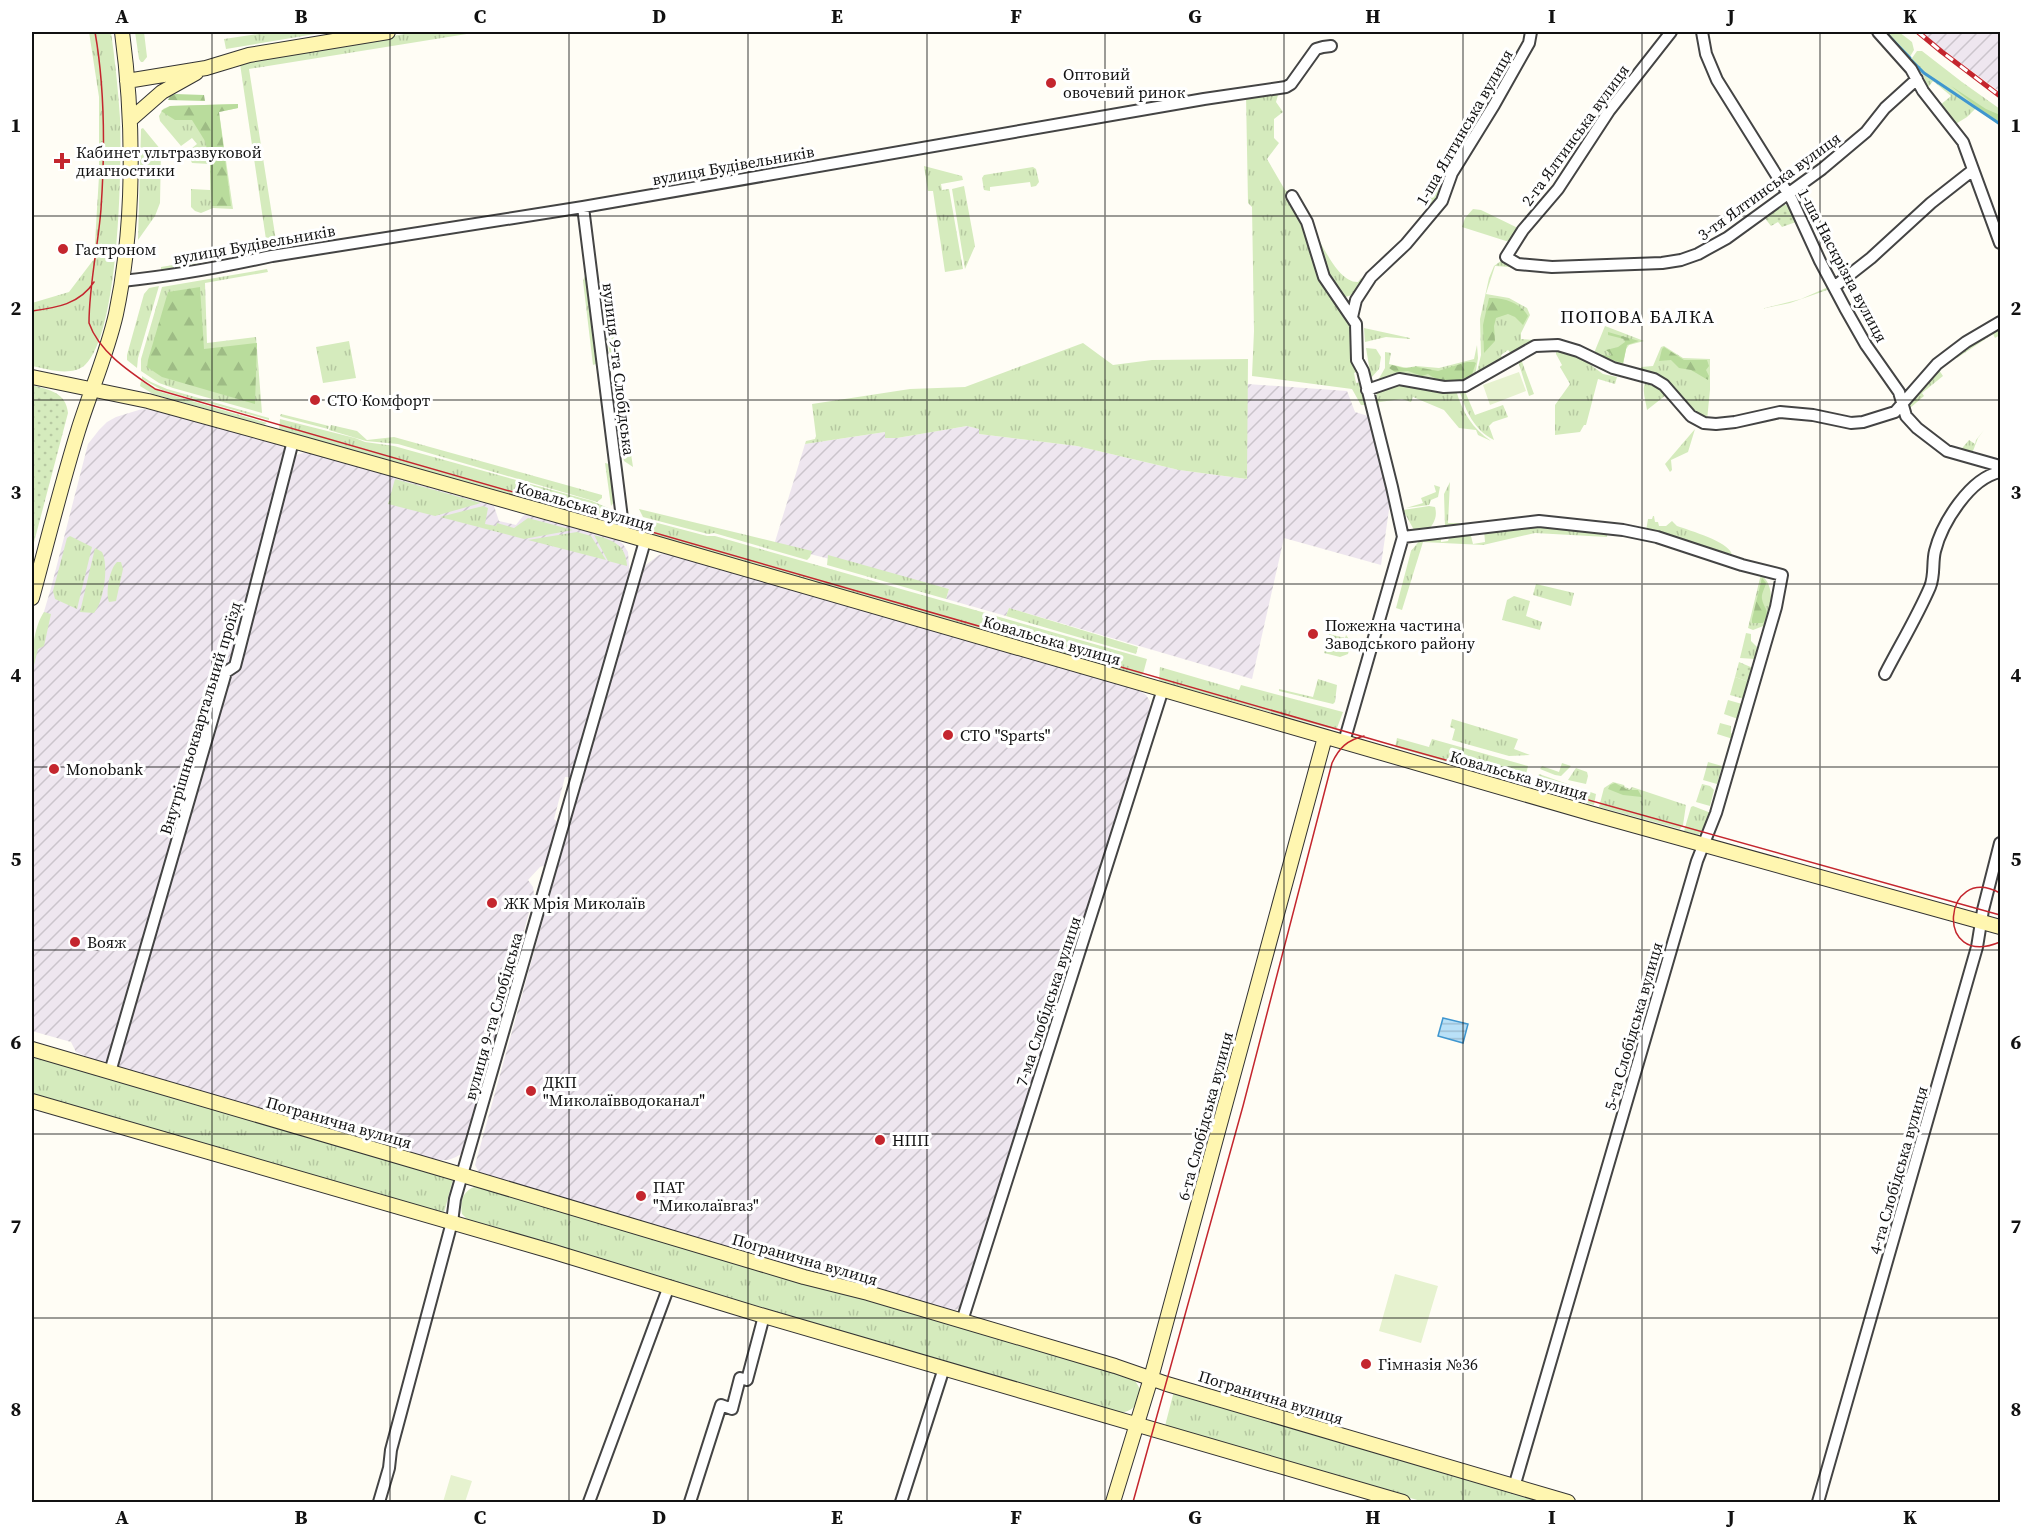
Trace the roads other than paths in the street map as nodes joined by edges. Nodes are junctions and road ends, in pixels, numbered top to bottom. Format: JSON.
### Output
{"nodes":[{"id":1,"x":122,"y":32,"type":"edge"},
{"id":2,"x":388,"y":32,"type":"edge"},
{"id":3,"x":1531,"y":32,"type":"edge"},
{"id":4,"x":1671,"y":32,"type":"edge"},
{"id":5,"x":1702,"y":32,"type":"edge"},
{"id":6,"x":1878,"y":32,"type":"edge"},
{"id":7,"x":1331,"y":46,"type":"dead end"},
{"id":8,"x":206,"y":68,"type":"junction"},
{"id":9,"x":1917,"y":79,"type":"junction"},
{"id":10,"x":127,"y":81,"type":"junction"},
{"id":11,"x":130,"y":120,"type":"junction"},
{"id":12,"x":1973,"y":170,"type":"junction"},
{"id":13,"x":1788,"y":193,"type":"junction"},
{"id":14,"x":1292,"y":196,"type":"dead end"},
{"id":15,"x":583,"y":207,"type":"junction"},
{"id":16,"x":2001,"y":243,"type":"edge"},
{"id":17,"x":1506,"y":257,"type":"joint"},
{"id":18,"x":122,"y":281,"type":"junction"},
{"id":19,"x":1834,"y":287,"type":"junction"},
{"id":20,"x":1352,"y":317,"type":"junction"},
{"id":21,"x":2001,"y":322,"type":"edge"},
{"id":22,"x":32,"y":377,"type":"edge"},
{"id":23,"x":93,"y":390,"type":"junction"},
{"id":24,"x":1367,"y":390,"type":"junction"},
{"id":25,"x":1903,"y":403,"type":"junction"},
{"id":26,"x":293,"y":441,"type":"junction"},
{"id":27,"x":2001,"y":466,"type":"edge"},
{"id":28,"x":2001,"y":472,"type":"edge"},
{"id":29,"x":624,"y":534,"type":"junction"},
{"id":30,"x":1403,"y":537,"type":"junction"},
{"id":31,"x":645,"y":540,"type":"junction"},
{"id":32,"x":32,"y":598,"type":"edge"},
{"id":33,"x":1885,"y":674,"type":"dead end"},
{"id":34,"x":1163,"y":689,"type":"junction"},
{"id":35,"x":1325,"y":736,"type":"junction"},
{"id":36,"x":1344,"y":742,"type":"junction"},
{"id":37,"x":2001,"y":843,"type":"edge"},
{"id":38,"x":1704,"y":844,"type":"junction"},
{"id":39,"x":1980,"y":922,"type":"junction"},
{"id":40,"x":2001,"y":927,"type":"edge"},
{"id":41,"x":32,"y":1049,"type":"edge"},
{"id":42,"x":110,"y":1072,"type":"junction"},
{"id":43,"x":32,"y":1101,"type":"edge"},
{"id":44,"x":462,"y":1175,"type":"junction"},
{"id":45,"x":452,"y":1222,"type":"junction"},
{"id":46,"x":669,"y":1286,"type":"junction"},
{"id":47,"x":764,"y":1316,"type":"junction"},
{"id":48,"x":962,"y":1321,"type":"junction"},
{"id":49,"x":944,"y":1368,"type":"junction"},
{"id":50,"x":1151,"y":1378,"type":"junction"},
{"id":51,"x":1138,"y":1425,"type":"junction"},
{"id":52,"x":1514,"y":1487,"type":"junction"},
{"id":53,"x":380,"y":1503,"type":"edge"},
{"id":54,"x":589,"y":1503,"type":"edge"},
{"id":55,"x":690,"y":1503,"type":"edge"},
{"id":56,"x":901,"y":1503,"type":"edge"},
{"id":57,"x":1113,"y":1503,"type":"edge"},
{"id":58,"x":1403,"y":1503,"type":"edge"},
{"id":59,"x":1568,"y":1503,"type":"edge"},
{"id":60,"x":1818,"y":1503,"type":"edge"}],
"edges":[{"from":1,"to":10,"type":"main road"},
{"from":2,"to":8,"type":"main road"},
{"from":3,"to":20,"type":"street","name":"1-ша Ялтинська вулиця"},
{"from":4,"to":17,"type":"street","name":"2-га Ялтинська вулиця"},
{"from":5,"to":13,"type":"street","name":"1-ша Наскрізна вулиця"},
{"from":6,"to":9,"type":"street"},
{"from":7,"to":15,"type":"street","name":"вулиця Будівельників"},
{"from":8,"to":10,"type":"main road"},
{"from":8,"to":11,"type":"main road"},
{"from":9,"to":12,"type":"street"},
{"from":9,"to":13,"type":"street","name":"3-тя Ялтинська вулиця"},
{"from":10,"to":11,"type":"main road"},
{"from":11,"to":18,"type":"main road"},
{"from":12,"to":16,"type":"street"},
{"from":12,"to":19,"type":"street"},
{"from":13,"to":17,"type":"street","name":"3-тя Ялтинська вулиця"},
{"from":13,"to":19,"type":"street","name":"1-ша Наскрізна вулиця"},
{"from":14,"to":20,"type":"street"},
{"from":15,"to":18,"type":"street","name":"вулиця Будівельників"},
{"from":15,"to":29,"type":"street","name":"вулиця 9-та Слобідська"},
{"from":18,"to":23,"type":"main road"},
{"from":19,"to":25,"type":"street","name":"1-ша Наскрізна вулиця"},
{"from":20,"to":24,"type":"street"},
{"from":21,"to":25,"type":"street"},
{"from":22,"to":23,"type":"main road"},
{"from":23,"to":26,"type":"main road","name":"Ковальська вулиця"},
{"from":23,"to":32,"type":"main road"},
{"from":24,"to":25,"type":"street"},
{"from":24,"to":30,"type":"street"},
{"from":25,"to":27,"type":"street","name":"1-ша Наскрізна вулиця"},
{"from":26,"to":29,"type":"main road","name":"Ковальська вулиця"},
{"from":26,"to":42,"type":"street","name":"Внутрішньоквартальний проїзд"},
{"from":28,"to":33,"type":"street"},
{"from":29,"to":31,"type":"main road","name":"Ковальська вулиця"},
{"from":30,"to":36,"type":"street"},
{"from":30,"to":38,"type":"street","name":"5-та Слобідська вулиця"},
{"from":31,"to":34,"type":"main road","name":"Ковальська вулиця"},
{"from":31,"to":44,"type":"street","name":"вулиця 9-та Слобідська"},
{"from":34,"to":35,"type":"main road","name":"Ковальська вулиця"},
{"from":34,"to":48,"type":"street","name":"7-ма Слобідська вулиця"},
{"from":35,"to":36,"type":"main road","name":"Ковальська вулиця"},
{"from":35,"to":50,"type":"main road","name":"6-та Слобідська вулиця"},
{"from":36,"to":38,"type":"main road","name":"Ковальська вулиця"},
{"from":37,"to":39,"type":"street","name":"4-та Слобідська вулиця"},
{"from":38,"to":39,"type":"main road","name":"Ковальська вулиця"},
{"from":38,"to":52,"type":"street","name":"5-та Слобідська вулиця"},
{"from":39,"to":40,"type":"main road","name":"Ковальська вулиця"},
{"from":39,"to":60,"type":"street","name":"4-та Слобідська вулиця"},
{"from":41,"to":42,"type":"main road","name":"Погранична вулиця"},
{"from":42,"to":44,"type":"main road","name":"Погранична вулиця"},
{"from":43,"to":45,"type":"main road"},
{"from":44,"to":45,"type":"street","name":"вулиця 9-та Слобідська"},
{"from":44,"to":48,"type":"main road","name":"Погранична вулиця"},
{"from":45,"to":46,"type":"main road"},
{"from":45,"to":53,"type":"street","name":"вулиця 9-та Слобідська"},
{"from":46,"to":47,"type":"main road"},
{"from":46,"to":54,"type":"street"},
{"from":47,"to":49,"type":"main road"},
{"from":47,"to":55,"type":"street"},
{"from":48,"to":50,"type":"main road","name":"Погранична вулиця"},
{"from":49,"to":51,"type":"main road"},
{"from":49,"to":56,"type":"street"},
{"from":50,"to":51,"type":"main road","name":"6-та Слобідська вулиця"},
{"from":50,"to":52,"type":"main road","name":"Погранична вулиця"},
{"from":51,"to":57,"type":"main road","name":"6-та Слобідська вулиця"},
{"from":51,"to":58,"type":"main road"},
{"from":52,"to":59,"type":"main road","name":"Погранична вулиця"}]}
